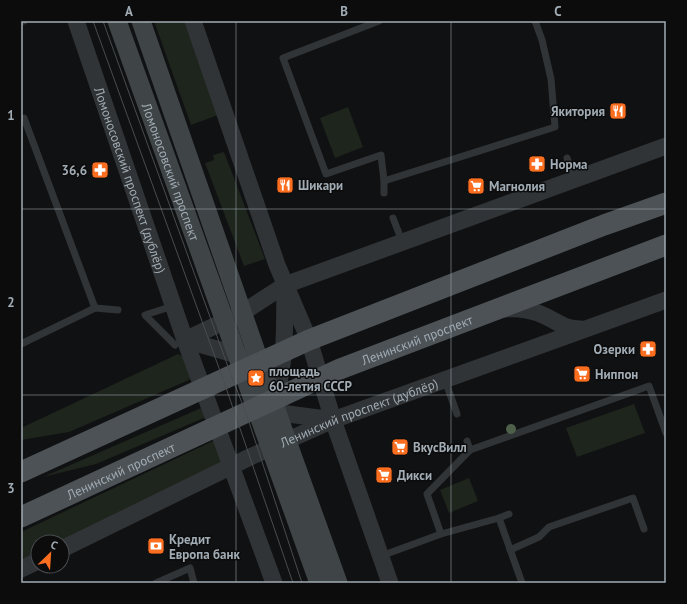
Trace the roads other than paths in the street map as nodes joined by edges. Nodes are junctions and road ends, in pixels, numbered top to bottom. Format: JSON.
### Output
{"nodes":[{"id":1,"x":24,"y":21,"type":"edge"},
{"id":2,"x":76,"y":21,"type":"edge"},
{"id":3,"x":117,"y":21,"type":"edge"},
{"id":4,"x":141,"y":21,"type":"edge"},
{"id":5,"x":193,"y":21,"type":"edge"},
{"id":6,"x":379,"y":21,"type":"edge"},
{"id":7,"x":535,"y":21,"type":"edge"},
{"id":8,"x":21,"y":22,"type":"edge"},
{"id":9,"x":21,"y":119,"type":"edge"},
{"id":10,"x":666,"y":146,"type":"edge"},
{"id":11,"x":567,"y":158,"type":"dead end"},
{"id":12,"x":574,"y":178,"type":"junction"},
{"id":13,"x":384,"y":181,"type":"junction"},
{"id":14,"x":384,"y":193,"type":"dead end"},
{"id":15,"x":666,"y":203,"type":"edge"},
{"id":16,"x":393,"y":218,"type":"dead end"},
{"id":17,"x":402,"y":241,"type":"junction"},
{"id":18,"x":666,"y":245,"type":"edge"},
{"id":19,"x":285,"y":285,"type":"junction"},
{"id":20,"x":666,"y":300,"type":"edge"},
{"id":21,"x":173,"y":306,"type":"junction"},
{"id":22,"x":95,"y":308,"type":"junction"},
{"id":23,"x":118,"y":310,"type":"dead end"},
{"id":24,"x":496,"y":310,"type":"junction"},
{"id":25,"x":242,"y":313,"type":"junction"},
{"id":26,"x":224,"y":322,"type":"junction"},
{"id":27,"x":584,"y":329,"type":"junction"},
{"id":28,"x":309,"y":340,"type":"junction"},
{"id":29,"x":180,"y":342,"type":"junction"},
{"id":30,"x":21,"y":344,"type":"edge"},
{"id":31,"x":283,"y":352,"type":"junction"},
{"id":32,"x":246,"y":362,"type":"junction"},
{"id":33,"x":320,"y":378,"type":"junction"},
{"id":34,"x":445,"y":380,"type":"junction"},
{"id":35,"x":202,"y":389,"type":"junction"},
{"id":36,"x":269,"y":408,"type":"junction"},
{"id":37,"x":457,"y":414,"type":"dead end"},
{"id":38,"x":333,"y":420,"type":"junction"},
{"id":39,"x":216,"y":426,"type":"junction"},
{"id":40,"x":666,"y":433,"type":"edge"},
{"id":41,"x":467,"y":441,"type":"dead end"},
{"id":42,"x":279,"y":444,"type":"junction"},
{"id":43,"x":470,"y":450,"type":"junction"},
{"id":44,"x":232,"y":468,"type":"junction"},
{"id":45,"x":21,"y":472,"type":"edge"},
{"id":46,"x":509,"y":514,"type":"dead end"},
{"id":47,"x":21,"y":517,"type":"edge"},
{"id":48,"x":499,"y":518,"type":"junction"},
{"id":49,"x":644,"y":529,"type":"dead end"},
{"id":50,"x":441,"y":534,"type":"junction"},
{"id":51,"x":70,"y":545,"type":"edge"},
{"id":52,"x":510,"y":550,"type":"junction"},
{"id":53,"x":381,"y":556,"type":"junction"},
{"id":54,"x":156,"y":583,"type":"edge"},
{"id":55,"x":194,"y":583,"type":"edge"},
{"id":56,"x":274,"y":583,"type":"edge"},
{"id":57,"x":320,"y":583,"type":"edge"},
{"id":58,"x":338,"y":583,"type":"edge"},
{"id":59,"x":390,"y":583,"type":"edge"},
{"id":60,"x":522,"y":583,"type":"edge"}],
"edges":[{"from":1,"to":8,"type":"lane"},
{"from":2,"to":21,"type":"street","name":"Ломоносовский проспект (дублёр)"},
{"from":3,"to":26,"type":"main road","name":"Ломоносовский проспект"},
{"from":4,"to":25,"type":"main road","name":"Ломоносовский проспект"},
{"from":5,"to":19,"type":"street"},
{"from":6,"to":13,"type":"lane"},
{"from":7,"to":13,"type":"lane"},
{"from":9,"to":22,"type":"lane"},
{"from":10,"to":12,"type":"street"},
{"from":11,"to":12,"type":"lane"},
{"from":12,"to":17,"type":"street"},
{"from":13,"to":14,"type":"lane"},
{"from":15,"to":28,"type":"main road"},
{"from":16,"to":17,"type":"lane"},
{"from":17,"to":19,"type":"street"},
{"from":18,"to":24,"type":"main road","name":"Ленинский проспект"},
{"from":19,"to":25,"type":"street"},
{"from":19,"to":28,"type":"street"},
{"from":19,"to":31,"type":"street"},
{"from":20,"to":27,"type":"street","name":"Ленинский проспект (дублёр)"},
{"from":21,"to":29,"type":"street","name":"Ломоносовский проспект (дублёр)"},
{"from":21,"to":29,"type":"lane"},
{"from":22,"to":23,"type":"lane"},
{"from":22,"to":30,"type":"lane"},
{"from":24,"to":27,"type":"street"},
{"from":24,"to":33,"type":"main road","name":"Ленинский проспект"},
{"from":25,"to":26,"type":"street"},
{"from":25,"to":32,"type":"main road"},
{"from":26,"to":29,"type":"street"},
{"from":26,"to":32,"type":"main road"},
{"from":27,"to":34,"type":"street","name":"Ленинский проспект (дублёр)"},
{"from":28,"to":31,"type":"main road"},
{"from":28,"to":33,"type":"street"},
{"from":29,"to":32,"type":"street"},
{"from":29,"to":35,"type":"street"},
{"from":31,"to":32,"type":"main road"},
{"from":31,"to":36,"type":"street"},
{"from":32,"to":35,"type":"main road"},
{"from":32,"to":36,"type":"main road"},
{"from":33,"to":36,"type":"main road","name":"Ленинский проспект"},
{"from":33,"to":38,"type":"street"},
{"from":34,"to":37,"type":"lane"},
{"from":34,"to":38,"type":"street","name":"Ленинский проспект (дублёр)"},
{"from":35,"to":39,"type":"street"},
{"from":35,"to":45,"type":"main road"},
{"from":36,"to":38,"type":"street"},
{"from":36,"to":39,"type":"main road","name":"Ленинский проспект"},
{"from":36,"to":42,"type":"main road"},
{"from":38,"to":42,"type":"street","name":"Ленинский проспект (дублёр)"},
{"from":38,"to":53,"type":"street"},
{"from":39,"to":44,"type":"street"},
{"from":39,"to":47,"type":"main road","name":"Ленинский проспект"},
{"from":40,"to":43,"type":"lane"},
{"from":41,"to":43,"type":"lane"},
{"from":42,"to":44,"type":"street","name":"Ленинский проспект (дублёр)"},
{"from":42,"to":57,"type":"main road"},
{"from":42,"to":58,"type":"main road"},
{"from":43,"to":50,"type":"lane"},
{"from":44,"to":51,"type":"street","name":"Ленинский проспект (дублёр)"},
{"from":44,"to":56,"type":"street"},
{"from":46,"to":48,"type":"lane"},
{"from":48,"to":50,"type":"lane"},
{"from":48,"to":52,"type":"lane"},
{"from":49,"to":52,"type":"lane"},
{"from":50,"to":53,"type":"lane"},
{"from":52,"to":60,"type":"lane"},
{"from":53,"to":59,"type":"street"},
{"from":54,"to":55,"type":"lane"}]}
